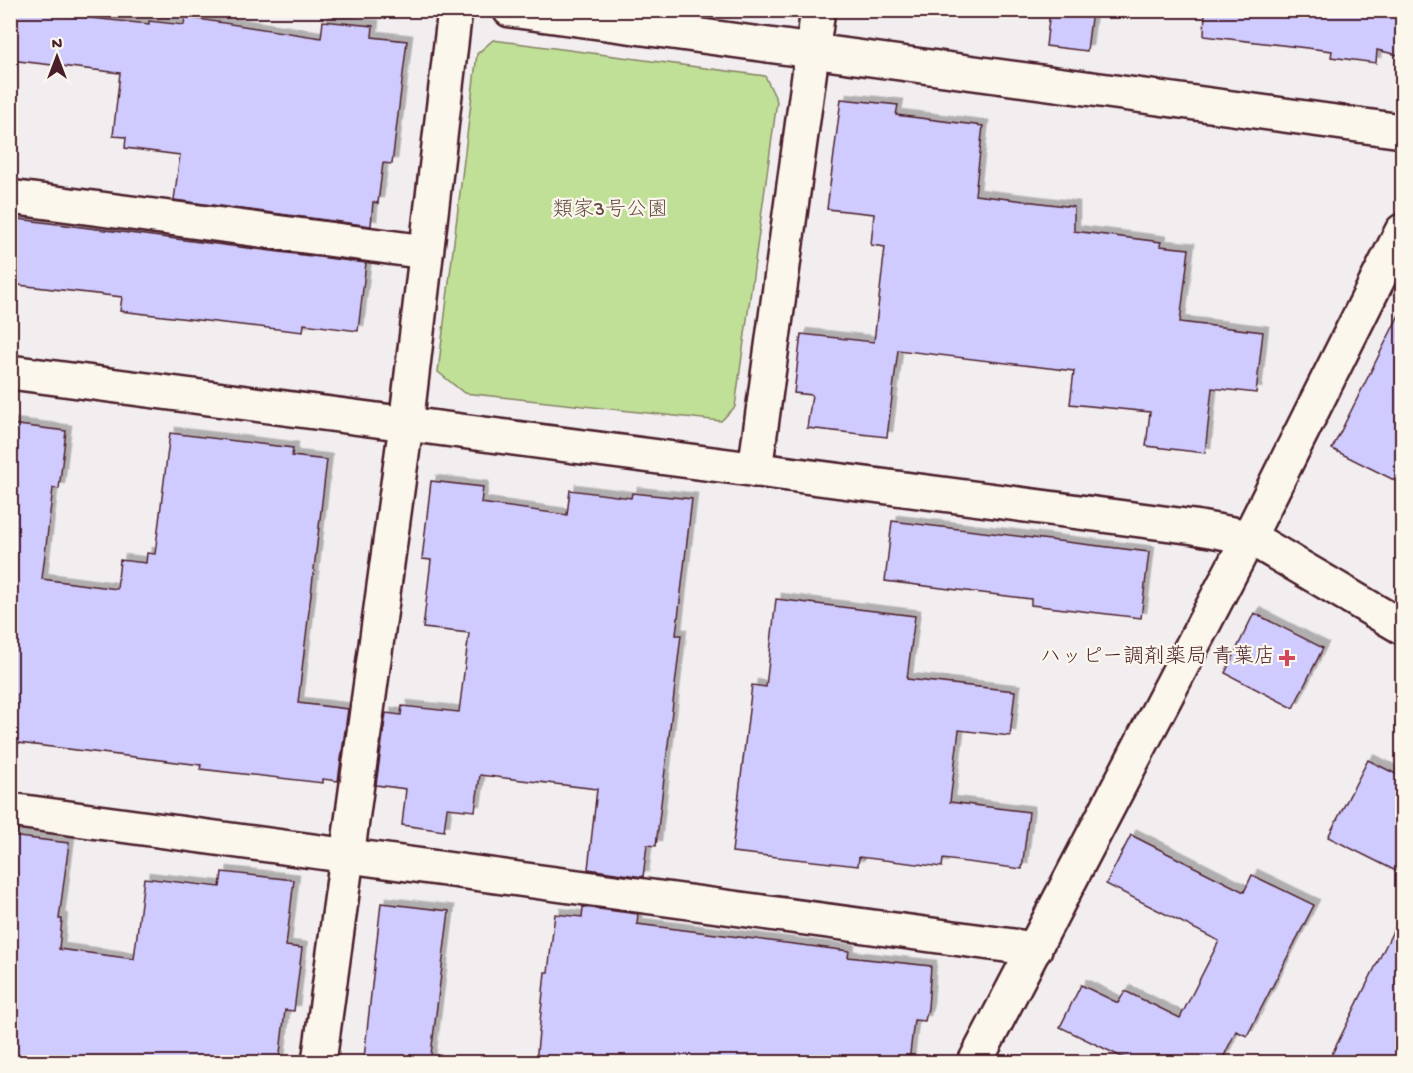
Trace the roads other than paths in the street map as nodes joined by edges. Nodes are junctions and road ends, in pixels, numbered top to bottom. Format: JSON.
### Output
{"nodes":[{"id":1,"x":455,"y":10,"type":"edge"},
{"id":2,"x":510,"y":10,"type":"edge"},
{"id":3,"x":818,"y":10,"type":"edge"},
{"id":4,"x":813,"y":52,"type":"junction"},
{"id":5,"x":1402,"y":131,"type":"edge"},
{"id":6,"x":10,"y":197,"type":"edge"},
{"id":7,"x":1402,"y":231,"type":"edge"},
{"id":8,"x":426,"y":252,"type":"junction"},
{"id":9,"x":10,"y":372,"type":"edge"},
{"id":10,"x":406,"y":424,"type":"junction"},
{"id":11,"x":754,"y":470,"type":"junction"},
{"id":12,"x":1249,"y":537,"type":"junction"},
{"id":13,"x":1402,"y":627,"type":"edge"},
{"id":14,"x":10,"y":810,"type":"edge"},
{"id":15,"x":346,"y":855,"type":"junction"},
{"id":16,"x":1035,"y":949,"type":"junction"},
{"id":17,"x":319,"y":1062,"type":"edge"},
{"id":18,"x":975,"y":1062,"type":"edge"}],
"edges":[{"from":1,"to":8,"type":"street"},
{"from":2,"to":4,"type":"street"},
{"from":3,"to":4,"type":"street"},
{"from":4,"to":5,"type":"street"},
{"from":4,"to":11,"type":"street"},
{"from":6,"to":8,"type":"street"},
{"from":7,"to":12,"type":"street"},
{"from":8,"to":10,"type":"street"},
{"from":9,"to":10,"type":"street"},
{"from":10,"to":11,"type":"street"},
{"from":10,"to":15,"type":"street"},
{"from":11,"to":12,"type":"street"},
{"from":12,"to":13,"type":"street"},
{"from":12,"to":16,"type":"street"},
{"from":14,"to":15,"type":"street"},
{"from":15,"to":16,"type":"street"},
{"from":15,"to":17,"type":"street"},
{"from":16,"to":18,"type":"street"}]}
